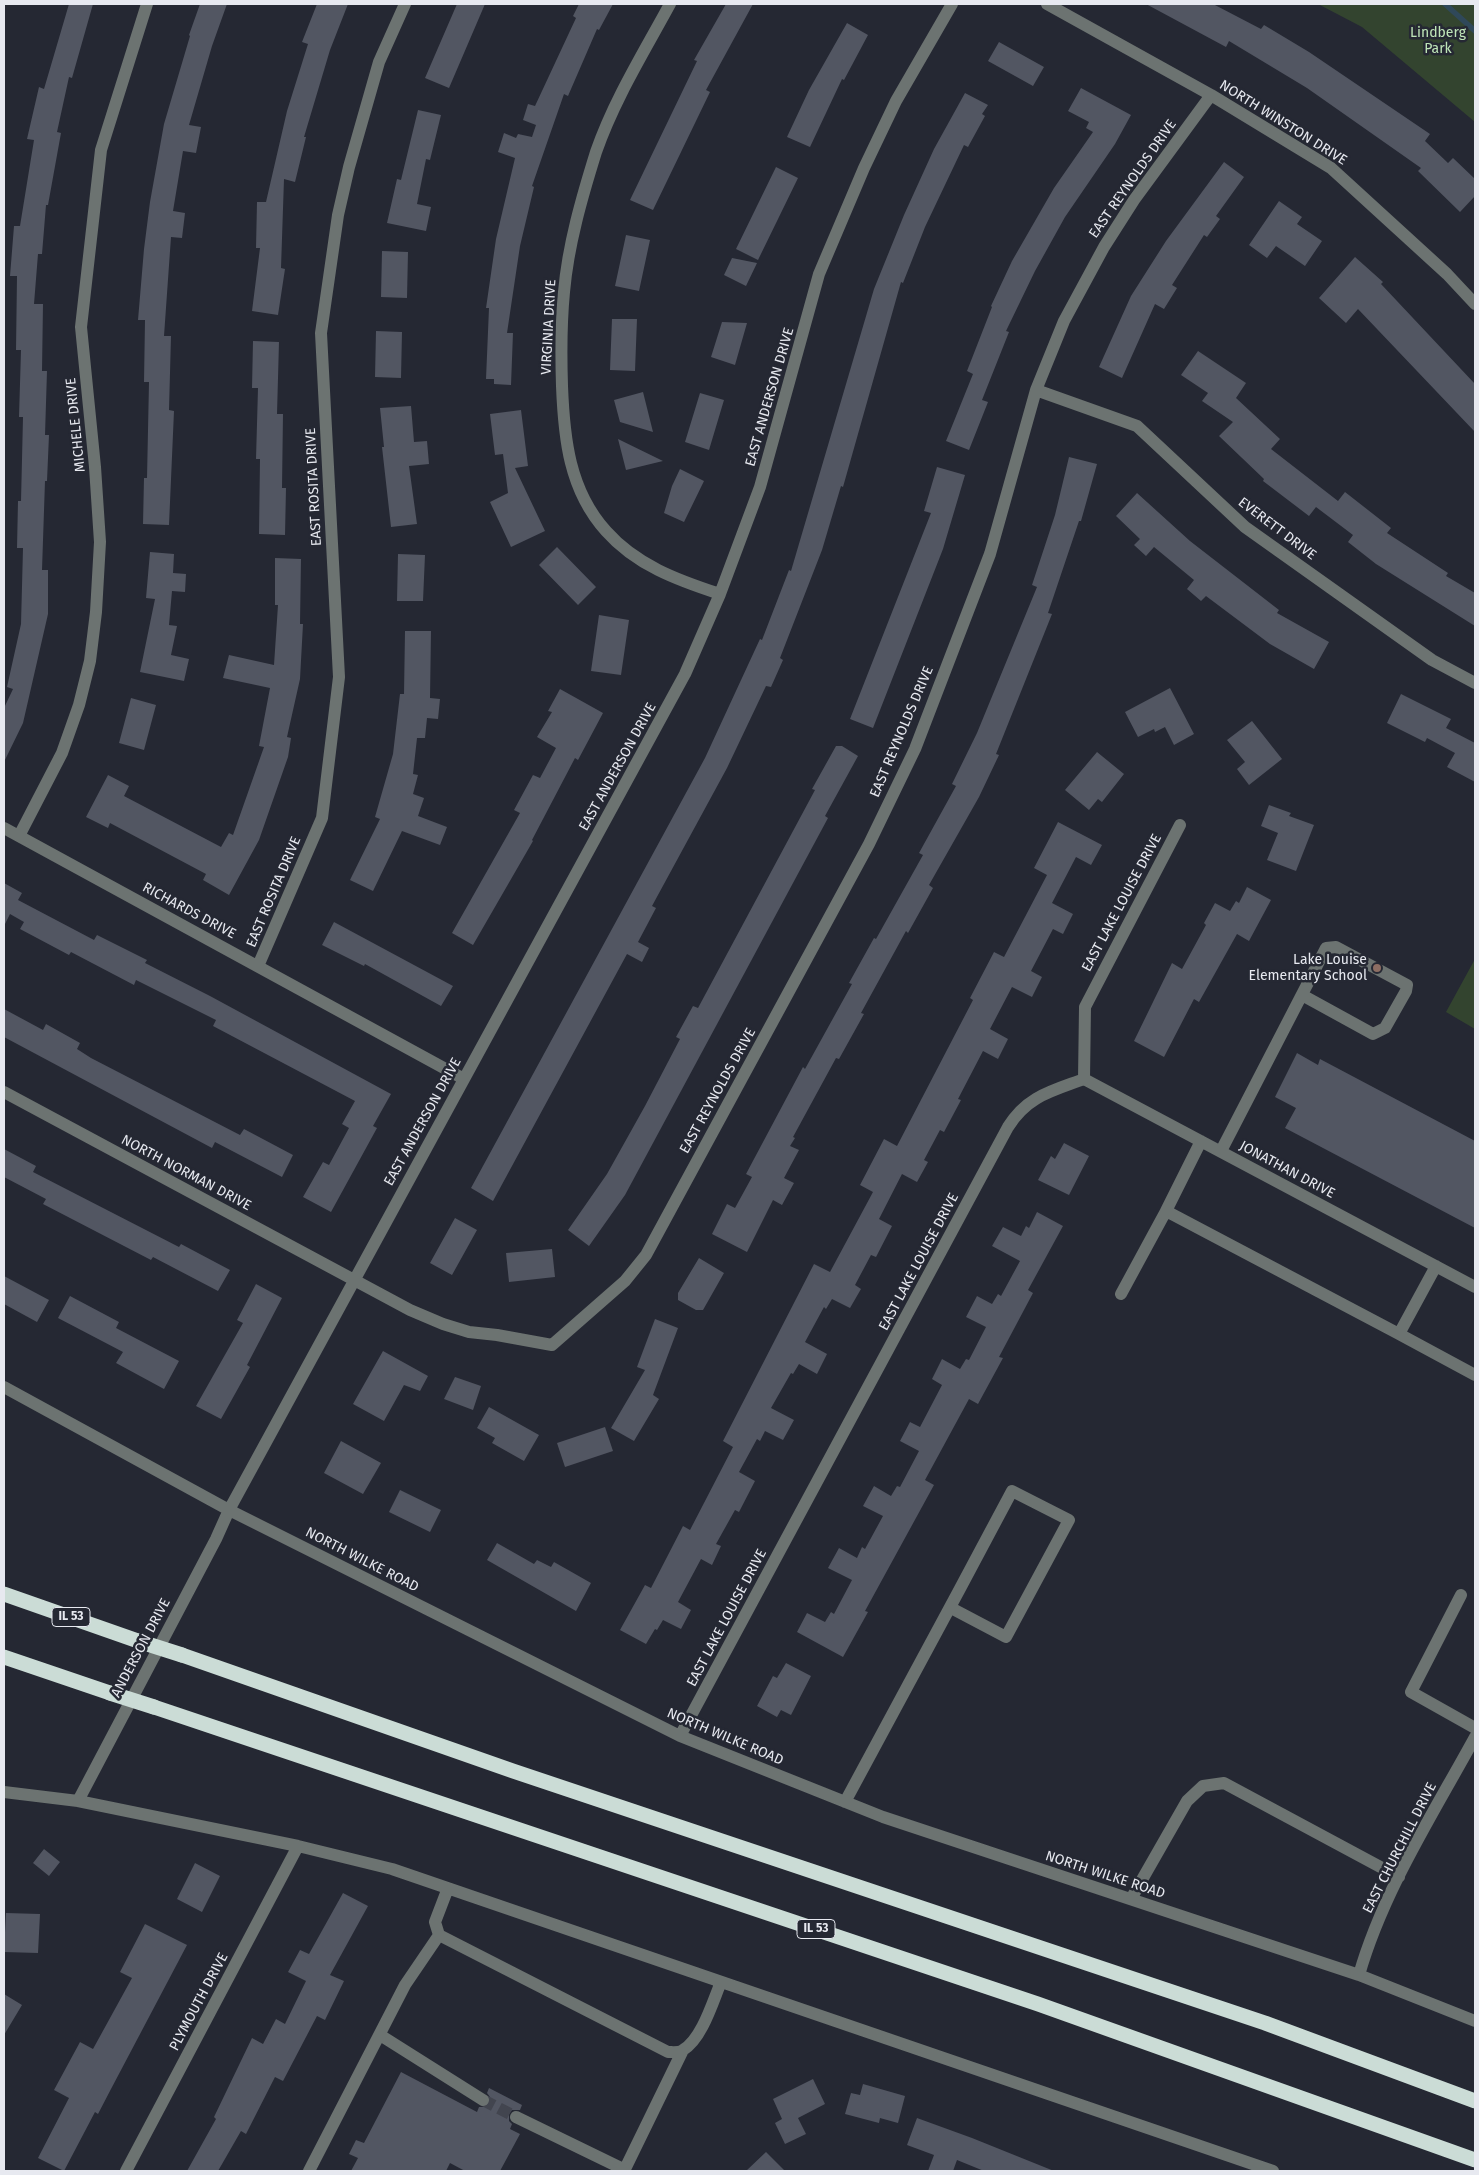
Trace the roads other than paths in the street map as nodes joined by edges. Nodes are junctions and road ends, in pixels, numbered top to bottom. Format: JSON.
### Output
{"nodes":[{"id":1,"x":147,"y":4,"type":"edge"},
{"id":2,"x":405,"y":4,"type":"edge"},
{"id":3,"x":670,"y":4,"type":"edge"},
{"id":4,"x":952,"y":4,"type":"edge"},
{"id":5,"x":1047,"y":4,"type":"edge"},
{"id":6,"x":1211,"y":95,"type":"junction"},
{"id":7,"x":1475,"y":304,"type":"edge"},
{"id":8,"x":1036,"y":390,"type":"junction"},
{"id":9,"x":720,"y":594,"type":"junction"},
{"id":10,"x":1475,"y":683,"type":"edge"},
{"id":11,"x":1180,"y":825,"type":"dead end"},
{"id":12,"x":4,"y":828,"type":"edge"},
{"id":13,"x":19,"y":836,"type":"junction"},
{"id":14,"x":258,"y":966,"type":"junction"},
{"id":15,"x":1302,"y":995,"type":"junction"},
{"id":16,"x":464,"y":1079,"type":"junction"},
{"id":17,"x":1084,"y":1079,"type":"junction"},
{"id":18,"x":4,"y":1092,"type":"edge"},
{"id":19,"x":1201,"y":1141,"type":"junction"},
{"id":20,"x":1221,"y":1152,"type":"junction"},
{"id":21,"x":1166,"y":1211,"type":"junction"},
{"id":22,"x":1436,"y":1266,"type":"junction"},
{"id":23,"x":353,"y":1280,"type":"junction"},
{"id":24,"x":1475,"y":1287,"type":"edge"},
{"id":25,"x":1121,"y":1294,"type":"dead end"},
{"id":26,"x":1399,"y":1334,"type":"junction"},
{"id":27,"x":552,"y":1345,"type":"joint"},
{"id":28,"x":1475,"y":1375,"type":"edge"},
{"id":29,"x":4,"y":1388,"type":"edge"},
{"id":30,"x":229,"y":1510,"type":"junction"},
{"id":31,"x":4,"y":1594,"type":"edge"},
{"id":32,"x":1461,"y":1596,"type":"dead end"},
{"id":33,"x":951,"y":1608,"type":"junction"},
{"id":34,"x":4,"y":1657,"type":"edge"},
{"id":35,"x":1475,"y":1728,"type":"edge"},
{"id":36,"x":680,"y":1736,"type":"junction"},
{"id":37,"x":1475,"y":1737,"type":"edge"},
{"id":38,"x":4,"y":1792,"type":"edge"},
{"id":39,"x":78,"y":1800,"type":"junction"},
{"id":40,"x":845,"y":1802,"type":"junction"},
{"id":41,"x":298,"y":1846,"type":"junction"},
{"id":42,"x":1399,"y":1876,"type":"junction"},
{"id":43,"x":448,"y":1888,"type":"junction"},
{"id":44,"x":1131,"y":1899,"type":"junction"},
{"id":45,"x":439,"y":1935,"type":"junction"},
{"id":46,"x":1359,"y":1976,"type":"junction"},
{"id":47,"x":721,"y":1982,"type":"junction"},
{"id":48,"x":1475,"y":2021,"type":"edge"},
{"id":49,"x":380,"y":2035,"type":"junction"},
{"id":50,"x":682,"y":2052,"type":"junction"},
{"id":51,"x":483,"y":2100,"type":"tunnel mouth"},
{"id":52,"x":1475,"y":2101,"type":"edge"},
{"id":53,"x":516,"y":2118,"type":"tunnel mouth"},
{"id":54,"x":1475,"y":2160,"type":"edge"},
{"id":55,"x":126,"y":2171,"type":"edge"},
{"id":56,"x":309,"y":2171,"type":"edge"},
{"id":57,"x":624,"y":2171,"type":"edge"},
{"id":58,"x":1273,"y":2171,"type":"edge"}],
"edges":[{"from":1,"to":13,"type":"street","name":"MICHELE DRIVE"},
{"from":2,"to":14,"type":"street","name":"EAST ROSITA DRIVE"},
{"from":3,"to":9,"type":"street","name":"VIRGINIA DRIVE"},
{"from":4,"to":9,"type":"street","name":"EAST ANDERSON DRIVE"},
{"from":5,"to":6,"type":"street","name":"NORTH WINSTON DRIVE"},
{"from":6,"to":7,"type":"street","name":"NORTH WINSTON DRIVE"},
{"from":6,"to":8,"type":"street","name":"EAST REYNOLDS DRIVE"},
{"from":8,"to":10,"type":"street","name":"EVERETT DRIVE"},
{"from":8,"to":27,"type":"street","name":"EAST REYNOLDS DRIVE"},
{"from":9,"to":16,"type":"street","name":"EAST ANDERSON DRIVE"},
{"from":11,"to":17,"type":"street","name":"EAST LAKE LOUISE DRIVE"},
{"from":12,"to":13,"type":"street","name":"RICHARDS DRIVE"},
{"from":13,"to":14,"type":"street","name":"RICHARDS DRIVE"},
{"from":14,"to":16,"type":"street","name":"RICHARDS DRIVE"},
{"from":15,"to":15,"type":"street"},
{"from":15,"to":20,"type":"street"},
{"from":16,"to":23,"type":"street","name":"EAST ANDERSON DRIVE"},
{"from":17,"to":19,"type":"street","name":"JONATHAN DRIVE"},
{"from":17,"to":36,"type":"street","name":"EAST LAKE LOUISE DRIVE"},
{"from":18,"to":23,"type":"street","name":"NORTH NORMAN DRIVE"},
{"from":19,"to":20,"type":"street","name":"JONATHAN DRIVE"},
{"from":19,"to":21,"type":"street"},
{"from":20,"to":22,"type":"street","name":"JONATHAN DRIVE"},
{"from":21,"to":25,"type":"street"},
{"from":21,"to":26,"type":"street"},
{"from":22,"to":24,"type":"street","name":"JONATHAN DRIVE"},
{"from":22,"to":26,"type":"street"},
{"from":23,"to":27,"type":"street","name":"NORTH NORMAN DRIVE"},
{"from":23,"to":30,"type":"street","name":"EAST ANDERSON DRIVE"},
{"from":26,"to":28,"type":"street"},
{"from":29,"to":30,"type":"street","name":"NORTH WILKE ROAD"},
{"from":30,"to":36,"type":"street","name":"NORTH WILKE ROAD"},
{"from":30,"to":39,"type":"street","name":"ANDERSON DRIVE"},
{"from":31,"to":52,"type":"highway","number":"IL 53","bridge":true},
{"from":32,"to":35,"type":"street"},
{"from":33,"to":33,"type":"street"},
{"from":33,"to":40,"type":"street"},
{"from":34,"to":54,"type":"highway","number":"IL 53","bridge":true},
{"from":36,"to":40,"type":"street","name":"NORTH WILKE ROAD"},
{"from":37,"to":42,"type":"street","name":"EAST CHURCHILL DRIVE"},
{"from":38,"to":39,"type":"street"},
{"from":39,"to":41,"type":"street"},
{"from":40,"to":44,"type":"street","name":"NORTH WILKE ROAD"},
{"from":41,"to":43,"type":"street"},
{"from":41,"to":55,"type":"street","name":"PLYMOUTH DRIVE"},
{"from":42,"to":44,"type":"street"},
{"from":42,"to":46,"type":"street","name":"EAST CHURCHILL DRIVE"},
{"from":43,"to":45,"type":"street"},
{"from":43,"to":47,"type":"street"},
{"from":44,"to":46,"type":"street","name":"NORTH WILKE ROAD"},
{"from":45,"to":49,"type":"street"},
{"from":45,"to":50,"type":"street"},
{"from":46,"to":48,"type":"street","name":"NORTH WILKE ROAD"},
{"from":47,"to":50,"type":"street"},
{"from":47,"to":58,"type":"street"},
{"from":49,"to":51,"type":"street"},
{"from":49,"to":56,"type":"street"},
{"from":50,"to":57,"type":"street"},
{"from":53,"to":57,"type":"street"}]}
